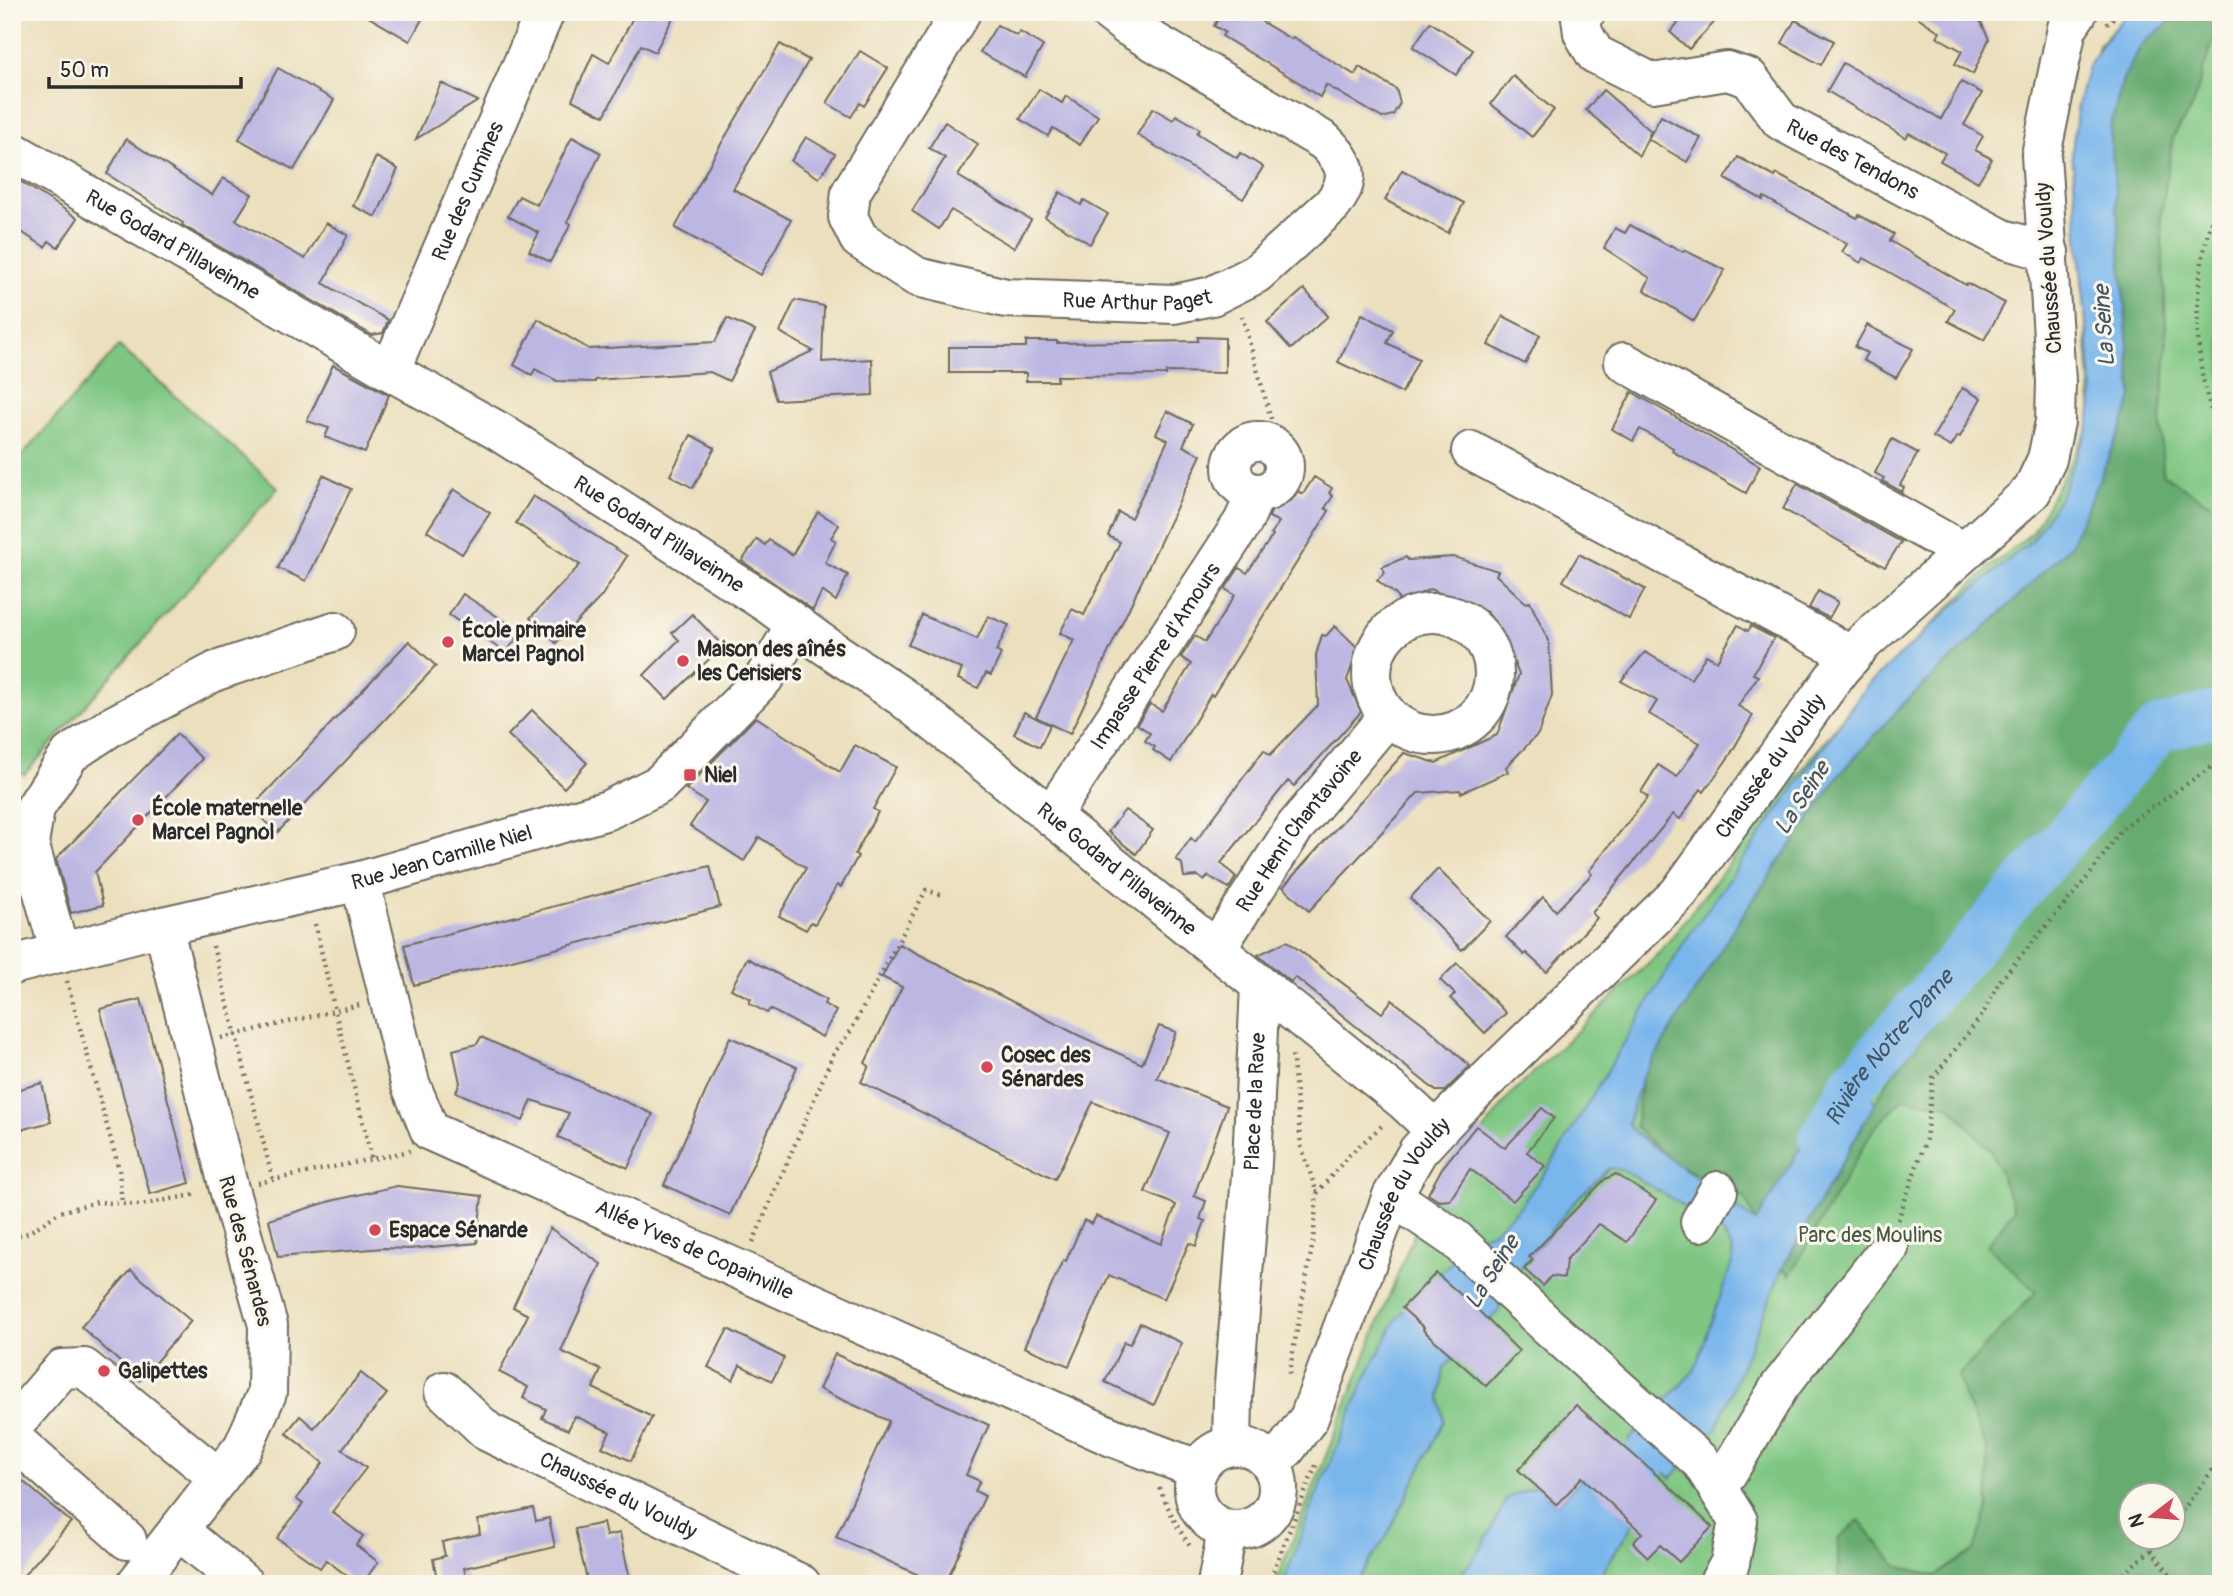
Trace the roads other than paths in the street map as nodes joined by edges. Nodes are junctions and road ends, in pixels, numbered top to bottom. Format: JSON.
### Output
{"nodes":[{"id":1,"x":545,"y":12,"type":"edge"},
{"id":2,"x":961,"y":12,"type":"edge"},
{"id":3,"x":1109,"y":12,"type":"edge"},
{"id":4,"x":2061,"y":18,"type":"edge"},
{"id":5,"x":1585,"y":23,"type":"edge"},
{"id":6,"x":12,"y":151,"type":"edge"},
{"id":7,"x":2049,"y":253,"type":"junction"},
{"id":8,"x":1624,"y":362,"type":"dead end"},
{"id":9,"x":390,"y":371,"type":"junction"},
{"id":10,"x":1268,"y":444,"type":"road end"},
{"id":11,"x":1471,"y":451,"type":"dead end"},
{"id":12,"x":1964,"y":552,"type":"junction"},
{"id":13,"x":796,"y":624,"type":"junction"},
{"id":14,"x":335,"y":631,"type":"dead end"},
{"id":15,"x":1851,"y":657,"type":"junction"},
{"id":16,"x":1388,"y":716,"type":"dead end"},
{"id":17,"x":1051,"y":816,"type":"junction"},
{"id":18,"x":360,"y":881,"type":"junction"},
{"id":19,"x":163,"y":926,"type":"junction"},
{"id":20,"x":1216,"y":949,"type":"junction"},
{"id":21,"x":60,"y":953,"type":"junction"},
{"id":22,"x":12,"y":965,"type":"edge"},
{"id":23,"x":1260,"y":985,"type":"junction"},
{"id":24,"x":1436,"y":1131,"type":"junction"},
{"id":25,"x":1392,"y":1196,"type":"junction"},
{"id":26,"x":1889,"y":1248,"type":"road end"},
{"id":27,"x":444,"y":1391,"type":"dead end"},
{"id":28,"x":12,"y":1427,"type":"edge"},
{"id":29,"x":12,"y":1438,"type":"edge"},
{"id":30,"x":1232,"y":1446,"type":"junction"},
{"id":31,"x":1270,"y":1464,"type":"junction"},
{"id":32,"x":1197,"y":1469,"type":"junction"},
{"id":33,"x":1710,"y":1476,"type":"junction"},
{"id":34,"x":219,"y":1478,"type":"junction"},
{"id":35,"x":178,"y":1530,"type":"junction"},
{"id":36,"x":1227,"y":1531,"type":"junction"},
{"id":37,"x":127,"y":1540,"type":"dead end"},
{"id":38,"x":136,"y":1584,"type":"edge"},
{"id":39,"x":244,"y":1584,"type":"edge"},
{"id":40,"x":801,"y":1584,"type":"edge"},
{"id":41,"x":1217,"y":1584,"type":"edge"},
{"id":42,"x":1718,"y":1584,"type":"edge"}],
"edges":[{"from":1,"to":9,"type":"street","name":"Rue des Cumines"},
{"from":2,"to":3,"type":"street","name":"Rue Arthur Paget"},
{"from":4,"to":7,"type":"street","name":"Chaussée du Vouldy"},
{"from":5,"to":7,"type":"street","name":"Rue des Tendons"},
{"from":6,"to":9,"type":"street","name":"Rue Godard Pillaveinne"},
{"from":7,"to":12,"type":"street","name":"Chaussée du Vouldy"},
{"from":8,"to":12,"type":"street"},
{"from":9,"to":13,"type":"street","name":"Rue Godard Pillaveinne"},
{"from":10,"to":17,"type":"street","name":"Impasse Pierre d'Amours"},
{"from":11,"to":15,"type":"street"},
{"from":12,"to":15,"type":"street","name":"Chaussée du Vouldy"},
{"from":13,"to":17,"type":"street","name":"Rue Godard Pillaveinne"},
{"from":13,"to":18,"type":"street","name":"Rue Jean Camille Niel"},
{"from":14,"to":21,"type":"street"},
{"from":15,"to":24,"type":"street","name":"Chaussée du Vouldy"},
{"from":16,"to":20,"type":"street","name":"Rue Henri Chantavoine"},
{"from":17,"to":20,"type":"street","name":"Rue Godard Pillaveinne"},
{"from":18,"to":19,"type":"street","name":"Rue Jean Camille Niel"},
{"from":18,"to":32,"type":"street","name":"Allée Yves de Copainville"},
{"from":19,"to":21,"type":"street","name":"Rue Jean Camille Niel"},
{"from":19,"to":34,"type":"street","name":"Rue des Sénardes"},
{"from":20,"to":23,"type":"street","name":"Rue Godard Pillaveinne"},
{"from":21,"to":22,"type":"street","name":"Rue Jean Camille Niel"},
{"from":23,"to":24,"type":"street","name":"Place de la Rave"},
{"from":23,"to":30,"type":"street","name":"Place de la Rave"},
{"from":24,"to":25,"type":"street","name":"Chaussée du Vouldy"},
{"from":25,"to":31,"type":"street","name":"Chaussée du Vouldy"},
{"from":25,"to":33,"type":"street"},
{"from":26,"to":33,"type":"street"},
{"from":27,"to":40,"type":"street","name":"Chaussée du Vouldy"},
{"from":28,"to":34,"type":"street"},
{"from":29,"to":37,"type":"street"},
{"from":30,"to":31,"type":"street"},
{"from":30,"to":32,"type":"street"},
{"from":31,"to":36,"type":"street"},
{"from":32,"to":36,"type":"street"},
{"from":33,"to":42,"type":"street"},
{"from":34,"to":35,"type":"street","name":"Rue des Sénardes"},
{"from":35,"to":38,"type":"street","name":"Rue des Sénardes"},
{"from":35,"to":39,"type":"street"},
{"from":36,"to":41,"type":"street"}]}
